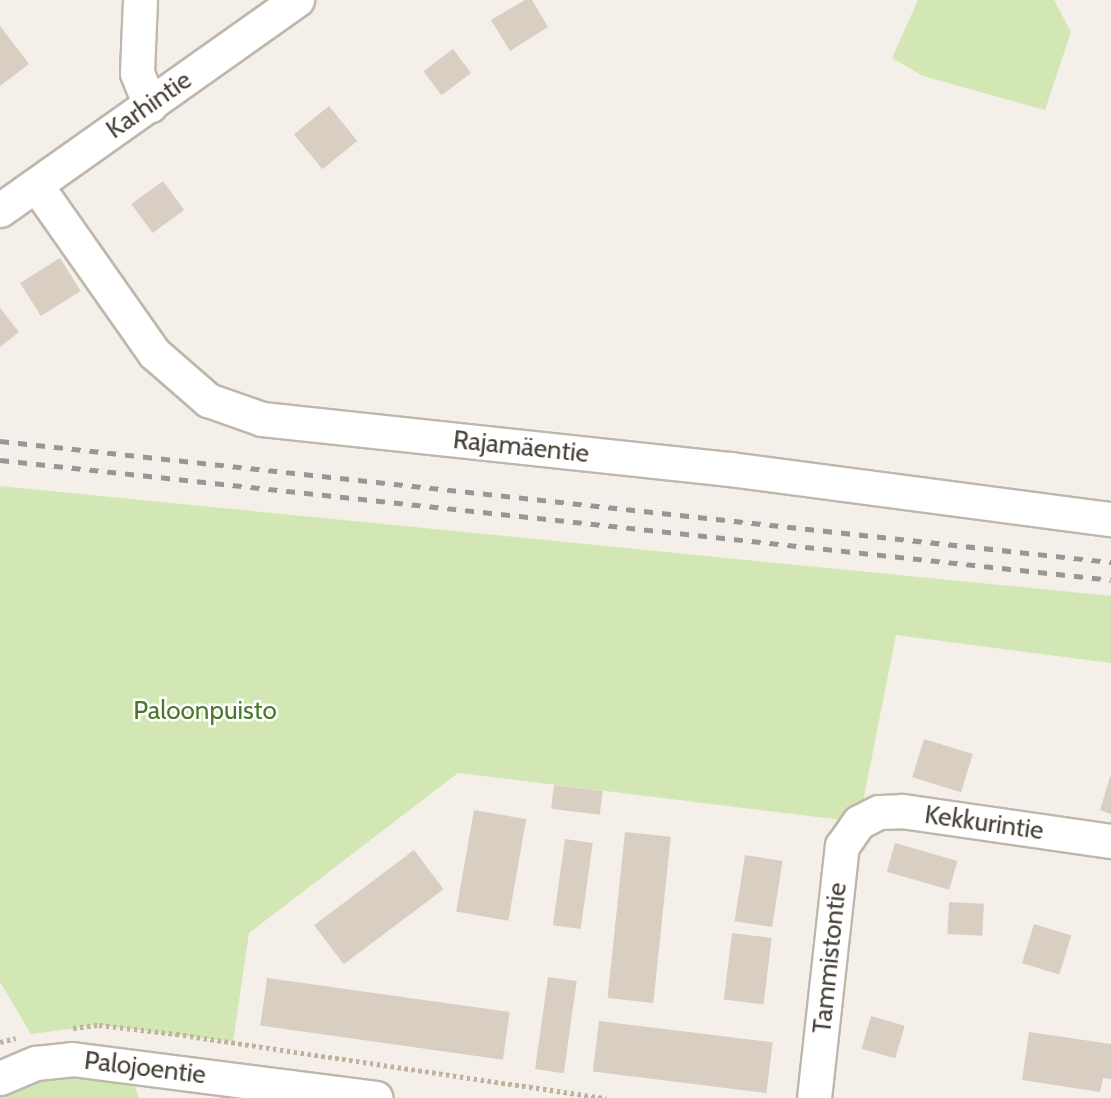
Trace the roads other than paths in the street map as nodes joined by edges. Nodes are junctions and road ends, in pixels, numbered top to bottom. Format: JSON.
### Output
{"nodes":[{"id":1,"x":140,"y":0,"type":"edge"},
{"id":2,"x":297,"y":0,"type":"edge"},
{"id":3,"x":149,"y":105,"type":"junction"},
{"id":4,"x":36,"y":185,"type":"junction"},
{"id":5,"x":0,"y":210,"type":"edge"},
{"id":6,"x":1111,"y":519,"type":"edge"},
{"id":7,"x":859,"y":822,"type":"joint"},
{"id":8,"x":1111,"y":841,"type":"edge"},
{"id":9,"x":0,"y":1077,"type":"edge"},
{"id":10,"x":376,"y":1098,"type":"edge"},
{"id":11,"x":814,"y":1098,"type":"edge"}],
"edges":[{"from":1,"to":3,"type":"street"},
{"from":2,"to":3,"type":"street","name":"Karhintie"},
{"from":3,"to":4,"type":"street","name":"Karhintie"},
{"from":4,"to":5,"type":"street","name":"Karhintie"},
{"from":4,"to":6,"type":"street","name":"Rajamäentie"},
{"from":7,"to":8,"type":"street","name":"Kekkurintie"},
{"from":7,"to":11,"type":"street","name":"Tammistontie"},
{"from":9,"to":10,"type":"street","name":"Palojoentie"}]}
